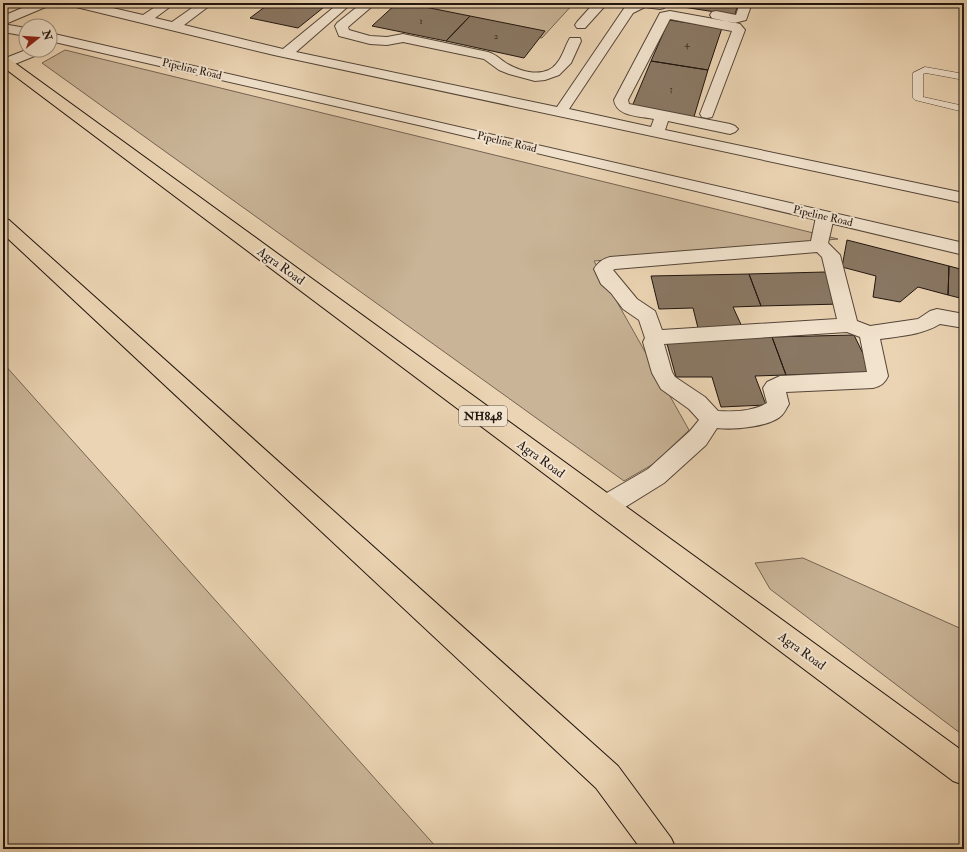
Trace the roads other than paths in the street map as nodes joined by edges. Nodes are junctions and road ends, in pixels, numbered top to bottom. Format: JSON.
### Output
{"nodes":[{"id":1,"x":18,"y":3,"type":"edge"},
{"id":2,"x":44,"y":3,"type":"edge"},
{"id":3,"x":76,"y":3,"type":"edge"},
{"id":4,"x":169,"y":3,"type":"edge"},
{"id":5,"x":207,"y":3,"type":"edge"},
{"id":6,"x":332,"y":3,"type":"edge"},
{"id":7,"x":346,"y":3,"type":"edge"},
{"id":8,"x":370,"y":3,"type":"edge"},
{"id":9,"x":607,"y":3,"type":"edge"},
{"id":10,"x":614,"y":3,"type":"edge"},
{"id":11,"x":746,"y":3,"type":"edge"},
{"id":12,"x":660,"y":4,"type":"edge"},
{"id":13,"x":634,"y":8,"type":"junction"},
{"id":14,"x":3,"y":10,"type":"edge"},
{"id":15,"x":144,"y":20,"type":"junction"},
{"id":16,"x":3,"y":21,"type":"edge"},
{"id":17,"x":581,"y":25,"type":"dead end"},
{"id":18,"x":175,"y":26,"type":"junction"},
{"id":19,"x":3,"y":28,"type":"edge"},
{"id":20,"x":18,"y":31,"type":"edge"},
{"id":21,"x":575,"y":41,"type":"dead end"},
{"id":22,"x":58,"y":42,"type":"edge"},
{"id":23,"x":280,"y":52,"type":"junction"},
{"id":24,"x":18,"y":57,"type":"edge"},
{"id":25,"x":4,"y":62,"type":"edge"},
{"id":26,"x":964,"y":77,"type":"edge"},
{"id":27,"x":964,"y":109,"type":"edge"},
{"id":28,"x":560,"y":111,"type":"junction"},
{"id":29,"x":707,"y":114,"type":"dead end"},
{"id":30,"x":663,"y":116,"type":"junction"},
{"id":31,"x":730,"y":129,"type":"dead end"},
{"id":32,"x":656,"y":131,"type":"junction"},
{"id":33,"x":964,"y":198,"type":"edge"},
{"id":34,"x":825,"y":217,"type":"junction"},
{"id":35,"x":3,"y":224,"type":"edge"},
{"id":36,"x":819,"y":246,"type":"junction"},
{"id":37,"x":964,"y":249,"type":"edge"},
{"id":38,"x":964,"y":322,"type":"edge"},
{"id":39,"x":848,"y":325,"type":"junction"},
{"id":40,"x":869,"y":333,"type":"junction"},
{"id":41,"x":655,"y":338,"type":"junction"},
{"id":42,"x":712,"y":419,"type":"junction"},
{"id":43,"x":606,"y":506,"type":"junction"},
{"id":44,"x":964,"y":770,"type":"edge"},
{"id":45,"x":660,"y":849,"type":"edge"}],
"edges":[{"from":1,"to":14,"type":"street"},
{"from":2,"to":16,"type":"street"},
{"from":3,"to":15,"type":"street"},
{"from":4,"to":15,"type":"street"},
{"from":5,"to":18,"type":"street"},
{"from":6,"to":23,"type":"street"},
{"from":7,"to":23,"type":"street"},
{"from":8,"to":21,"type":"street"},
{"from":9,"to":17,"type":"street"},
{"from":10,"to":13,"type":"street"},
{"from":11,"to":12,"type":"street"},
{"from":12,"to":13,"type":"street"},
{"from":13,"to":28,"type":"street"},
{"from":15,"to":18,"type":"street"},
{"from":18,"to":23,"type":"street"},
{"from":19,"to":20,"type":"street"},
{"from":22,"to":34,"type":"street","name":"Pipeline Road"},
{"from":23,"to":28,"type":"street"},
{"from":24,"to":25,"type":"street"},
{"from":25,"to":43,"type":"highway","name":"Agra Road","number":"NH848"},
{"from":26,"to":27,"type":"lane"},
{"from":28,"to":32,"type":"street"},
{"from":29,"to":30,"type":"street"},
{"from":30,"to":31,"type":"street"},
{"from":30,"to":32,"type":"street"},
{"from":32,"to":33,"type":"street"},
{"from":34,"to":36,"type":"street"},
{"from":34,"to":37,"type":"street","name":"Pipeline Road"},
{"from":35,"to":45,"type":"highway"},
{"from":36,"to":39,"type":"street"},
{"from":36,"to":41,"type":"street"},
{"from":38,"to":40,"type":"street"},
{"from":39,"to":40,"type":"street"},
{"from":39,"to":41,"type":"street"},
{"from":40,"to":42,"type":"street"},
{"from":41,"to":42,"type":"street"},
{"from":42,"to":43,"type":"street"},
{"from":43,"to":44,"type":"highway","name":"Agra Road","number":"NH848"}]}
